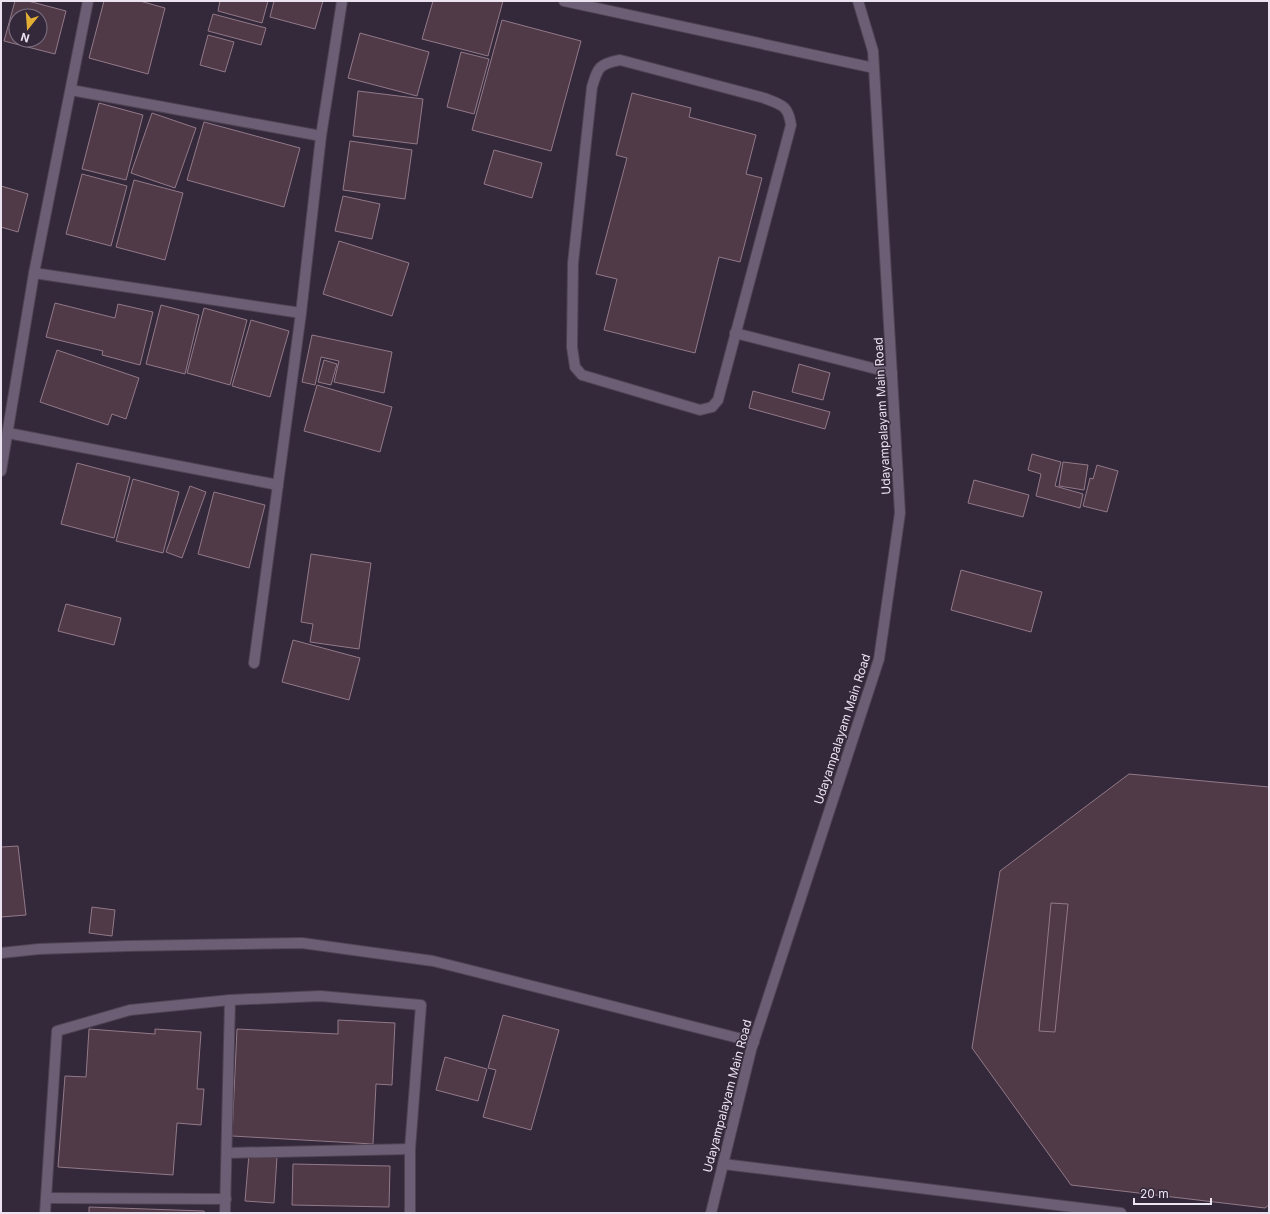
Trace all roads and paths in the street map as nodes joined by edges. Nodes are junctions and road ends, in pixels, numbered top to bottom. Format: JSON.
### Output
{"nodes":[{"id":1,"x":88,"y":1,"type":"edge"},
{"id":2,"x":342,"y":1,"type":"edge"},
{"id":3,"x":564,"y":1,"type":"edge"},
{"id":4,"x":858,"y":1,"type":"edge"},
{"id":5,"x":874,"y":68,"type":"junction"},
{"id":6,"x":71,"y":90,"type":"junction"},
{"id":7,"x":321,"y":136,"type":"junction"},
{"id":8,"x":34,"y":273,"type":"junction"},
{"id":9,"x":301,"y":313,"type":"junction"},
{"id":10,"x":735,"y":333,"type":"junction"},
{"id":11,"x":892,"y":373,"type":"junction"},
{"id":12,"x":8,"y":433,"type":"junction"},
{"id":13,"x":1,"y":471,"type":"edge"},
{"id":14,"x":278,"y":485,"type":"junction"},
{"id":15,"x":254,"y":663,"type":"dead end"},
{"id":16,"x":1,"y":953,"type":"edge"},
{"id":17,"x":230,"y":1000,"type":"junction"},
{"id":18,"x":754,"y":1042,"type":"junction"},
{"id":19,"x":410,"y":1149,"type":"junction"},
{"id":20,"x":227,"y":1153,"type":"junction"},
{"id":21,"x":723,"y":1164,"type":"junction"},
{"id":22,"x":46,"y":1198,"type":"junction"},
{"id":23,"x":226,"y":1199,"type":"junction"},
{"id":24,"x":45,"y":1213,"type":"edge"},
{"id":25,"x":225,"y":1213,"type":"edge"},
{"id":26,"x":410,"y":1213,"type":"edge"},
{"id":27,"x":711,"y":1213,"type":"edge"},
{"id":28,"x":1121,"y":1213,"type":"edge"}],
"edges":[{"from":1,"to":6,"type":"street"},
{"from":2,"to":7,"type":"street"},
{"from":3,"to":5,"type":"street"},
{"from":4,"to":5,"type":"street","name":"Udayampalayam Main Road"},
{"from":5,"to":11,"type":"street","name":"Udayampalayam Main Road"},
{"from":6,"to":7,"type":"street"},
{"from":6,"to":8,"type":"street"},
{"from":7,"to":9,"type":"street"},
{"from":8,"to":9,"type":"street"},
{"from":8,"to":12,"type":"street"},
{"from":9,"to":14,"type":"street"},
{"from":10,"to":10,"type":"street"},
{"from":10,"to":11,"type":"street"},
{"from":11,"to":18,"type":"street","name":"Udayampalayam Main Road"},
{"from":12,"to":13,"type":"street"},
{"from":12,"to":14,"type":"street"},
{"from":14,"to":15,"type":"street"},
{"from":16,"to":18,"type":"street"},
{"from":17,"to":19,"type":"street"},
{"from":17,"to":20,"type":"street"},
{"from":17,"to":22,"type":"street"},
{"from":18,"to":21,"type":"street","name":"Udayampalayam Main Road"},
{"from":19,"to":20,"type":"street"},
{"from":19,"to":26,"type":"street"},
{"from":20,"to":23,"type":"street"},
{"from":21,"to":27,"type":"street","name":"Udayampalayam Main Road"},
{"from":21,"to":28,"type":"street"},
{"from":22,"to":23,"type":"street"},
{"from":22,"to":24,"type":"street"},
{"from":23,"to":25,"type":"street"}]}
